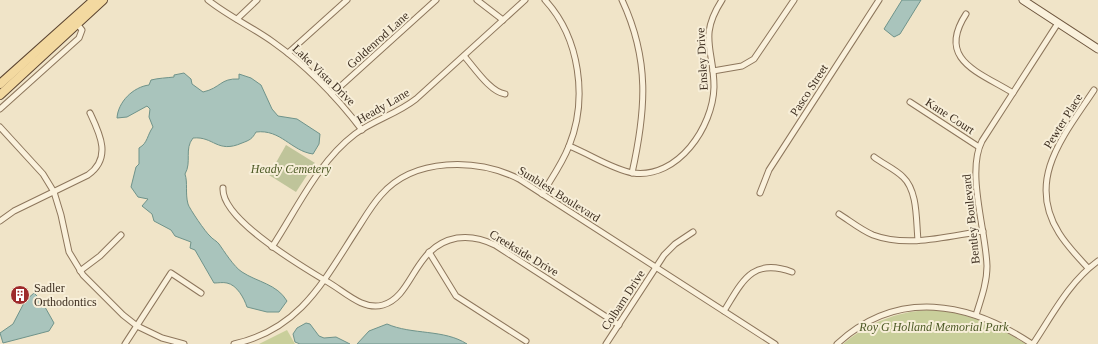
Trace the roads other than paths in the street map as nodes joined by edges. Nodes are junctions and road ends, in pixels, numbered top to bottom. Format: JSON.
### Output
{"nodes":[{"id":1,"x":94,"y":0,"type":"edge"},
{"id":2,"x":103,"y":0,"type":"edge"},
{"id":3,"x":208,"y":0,"type":"edge"},
{"id":4,"x":257,"y":0,"type":"edge"},
{"id":5,"x":347,"y":0,"type":"edge"},
{"id":6,"x":436,"y":0,"type":"edge"},
{"id":7,"x":477,"y":0,"type":"edge"},
{"id":8,"x":525,"y":0,"type":"edge"},
{"id":9,"x":545,"y":0,"type":"edge"},
{"id":10,"x":622,"y":0,"type":"edge"},
{"id":11,"x":722,"y":0,"type":"edge"},
{"id":12,"x":794,"y":0,"type":"edge"},
{"id":13,"x":879,"y":0,"type":"edge"},
{"id":14,"x":1022,"y":0,"type":"edge"},
{"id":15,"x":966,"y":14,"type":"dead end"},
{"id":16,"x":237,"y":19,"type":"junction"},
{"id":17,"x":503,"y":20,"type":"junction"},
{"id":18,"x":1058,"y":23,"type":"junction"},
{"id":19,"x":78,"y":25,"type":"junction"},
{"id":20,"x":1098,"y":49,"type":"edge"},
{"id":21,"x":288,"y":53,"type":"junction"},
{"id":22,"x":464,"y":56,"type":"junction"},
{"id":23,"x":713,"y":71,"type":"junction"},
{"id":24,"x":0,"y":84,"type":"edge"},
{"id":25,"x":1094,"y":90,"type":"dead end"},
{"id":26,"x":332,"y":94,"type":"junction"},
{"id":27,"x":505,"y":94,"type":"dead end"},
{"id":28,"x":1013,"y":94,"type":"junction"},
{"id":29,"x":0,"y":95,"type":"edge"},
{"id":30,"x":910,"y":102,"type":"dead end"},
{"id":31,"x":0,"y":109,"type":"edge"},
{"id":32,"x":90,"y":113,"type":"dead end"},
{"id":33,"x":0,"y":127,"type":"edge"},
{"id":34,"x":362,"y":130,"type":"junction"},
{"id":35,"x":569,"y":146,"type":"junction"},
{"id":36,"x":979,"y":147,"type":"junction"},
{"id":37,"x":874,"y":158,"type":"dead end"},
{"id":38,"x":632,"y":172,"type":"junction"},
{"id":39,"x":223,"y":188,"type":"dead end"},
{"id":40,"x":54,"y":192,"type":"junction"},
{"id":41,"x":760,"y":193,"type":"dead end"},
{"id":42,"x":542,"y":194,"type":"junction"},
{"id":43,"x":839,"y":214,"type":"dead end"},
{"id":44,"x":0,"y":221,"type":"edge"},
{"id":45,"x":983,"y":231,"type":"junction"},
{"id":46,"x":693,"y":232,"type":"dead end"},
{"id":47,"x":121,"y":235,"type":"dead end"},
{"id":48,"x":918,"y":240,"type":"junction"},
{"id":49,"x":272,"y":247,"type":"junction"},
{"id":50,"x":429,"y":252,"type":"junction"},
{"id":51,"x":1098,"y":261,"type":"edge"},
{"id":52,"x":656,"y":267,"type":"junction"},
{"id":53,"x":1088,"y":268,"type":"junction"},
{"id":54,"x":80,"y":271,"type":"junction"},
{"id":55,"x":792,"y":272,"type":"dead end"},
{"id":56,"x":324,"y":280,"type":"junction"},
{"id":57,"x":201,"y":293,"type":"dead end"},
{"id":58,"x":724,"y":311,"type":"junction"},
{"id":59,"x":976,"y":315,"type":"junction"},
{"id":60,"x":619,"y":325,"type":"junction"},
{"id":61,"x":137,"y":326,"type":"junction"},
{"id":62,"x":526,"y":341,"type":"dead end"},
{"id":63,"x":125,"y":344,"type":"edge"},
{"id":64,"x":184,"y":344,"type":"edge"},
{"id":65,"x":234,"y":344,"type":"edge"},
{"id":66,"x":606,"y":344,"type":"edge"},
{"id":67,"x":775,"y":344,"type":"edge"},
{"id":68,"x":838,"y":344,"type":"edge"},
{"id":69,"x":1033,"y":344,"type":"edge"}],
"edges":[{"from":1,"to":24,"type":"main road"},
{"from":2,"to":19,"type":"main road"},
{"from":3,"to":16,"type":"street","name":"Lake Vista Drive"},
{"from":4,"to":16,"type":"street"},
{"from":5,"to":21,"type":"street"},
{"from":6,"to":26,"type":"street","name":"Goldenrod Lane"},
{"from":7,"to":17,"type":"street"},
{"from":8,"to":17,"type":"street","name":"Heady Lane"},
{"from":9,"to":35,"type":"street"},
{"from":10,"to":38,"type":"street"},
{"from":11,"to":23,"type":"street","name":"Ensley Drive"},
{"from":12,"to":23,"type":"street"},
{"from":13,"to":41,"type":"street","name":"Pasco Street"},
{"from":14,"to":18,"type":"main road"},
{"from":15,"to":28,"type":"street"},
{"from":16,"to":21,"type":"street","name":"Lake Vista Drive"},
{"from":17,"to":22,"type":"street","name":"Heady Lane"},
{"from":18,"to":20,"type":"main road"},
{"from":18,"to":28,"type":"street","name":"Bentley Boulevard"},
{"from":19,"to":29,"type":"main road"},
{"from":19,"to":31,"type":"street"},
{"from":21,"to":26,"type":"street","name":"Lake Vista Drive"},
{"from":22,"to":27,"type":"street"},
{"from":22,"to":34,"type":"street","name":"Heady Lane"},
{"from":23,"to":38,"type":"street","name":"Ensley Drive"},
{"from":25,"to":53,"type":"street","name":"Pewter Place"},
{"from":26,"to":34,"type":"street","name":"Lake Vista Drive"},
{"from":28,"to":36,"type":"street","name":"Bentley Boulevard"},
{"from":30,"to":36,"type":"street","name":"Kane Court"},
{"from":32,"to":40,"type":"street"},
{"from":33,"to":40,"type":"street"},
{"from":34,"to":49,"type":"street","name":"Heady Lane"},
{"from":35,"to":38,"type":"street","name":"Ensley Drive"},
{"from":35,"to":42,"type":"street"},
{"from":36,"to":45,"type":"street","name":"Bentley Boulevard"},
{"from":37,"to":48,"type":"street"},
{"from":39,"to":49,"type":"street","name":"Creekside Drive"},
{"from":40,"to":44,"type":"street"},
{"from":40,"to":54,"type":"street"},
{"from":42,"to":52,"type":"street","name":"Sunblest Boulevard"},
{"from":42,"to":56,"type":"street","name":"Sunblest Boulevard"},
{"from":43,"to":48,"type":"street"},
{"from":45,"to":48,"type":"street"},
{"from":45,"to":59,"type":"street","name":"Bentley Boulevard"},
{"from":46,"to":52,"type":"street","name":"Colbarn Drive"},
{"from":47,"to":54,"type":"street"},
{"from":49,"to":56,"type":"street","name":"Creekside Drive"},
{"from":50,"to":56,"type":"street","name":"Creekside Drive"},
{"from":50,"to":60,"type":"street","name":"Creekside Drive"},
{"from":50,"to":62,"type":"street"},
{"from":51,"to":53,"type":"street"},
{"from":52,"to":58,"type":"street","name":"Sunblest Boulevard"},
{"from":52,"to":60,"type":"street","name":"Colbarn Drive"},
{"from":53,"to":69,"type":"street"},
{"from":54,"to":61,"type":"street"},
{"from":55,"to":58,"type":"street"},
{"from":56,"to":65,"type":"street","name":"Sunblest Boulevard"},
{"from":57,"to":61,"type":"street"},
{"from":58,"to":67,"type":"street","name":"Sunblest Boulevard"},
{"from":59,"to":68,"type":"street"},
{"from":59,"to":69,"type":"street"},
{"from":60,"to":66,"type":"street","name":"Colbarn Drive"},
{"from":61,"to":63,"type":"street"},
{"from":61,"to":64,"type":"street"}]}
